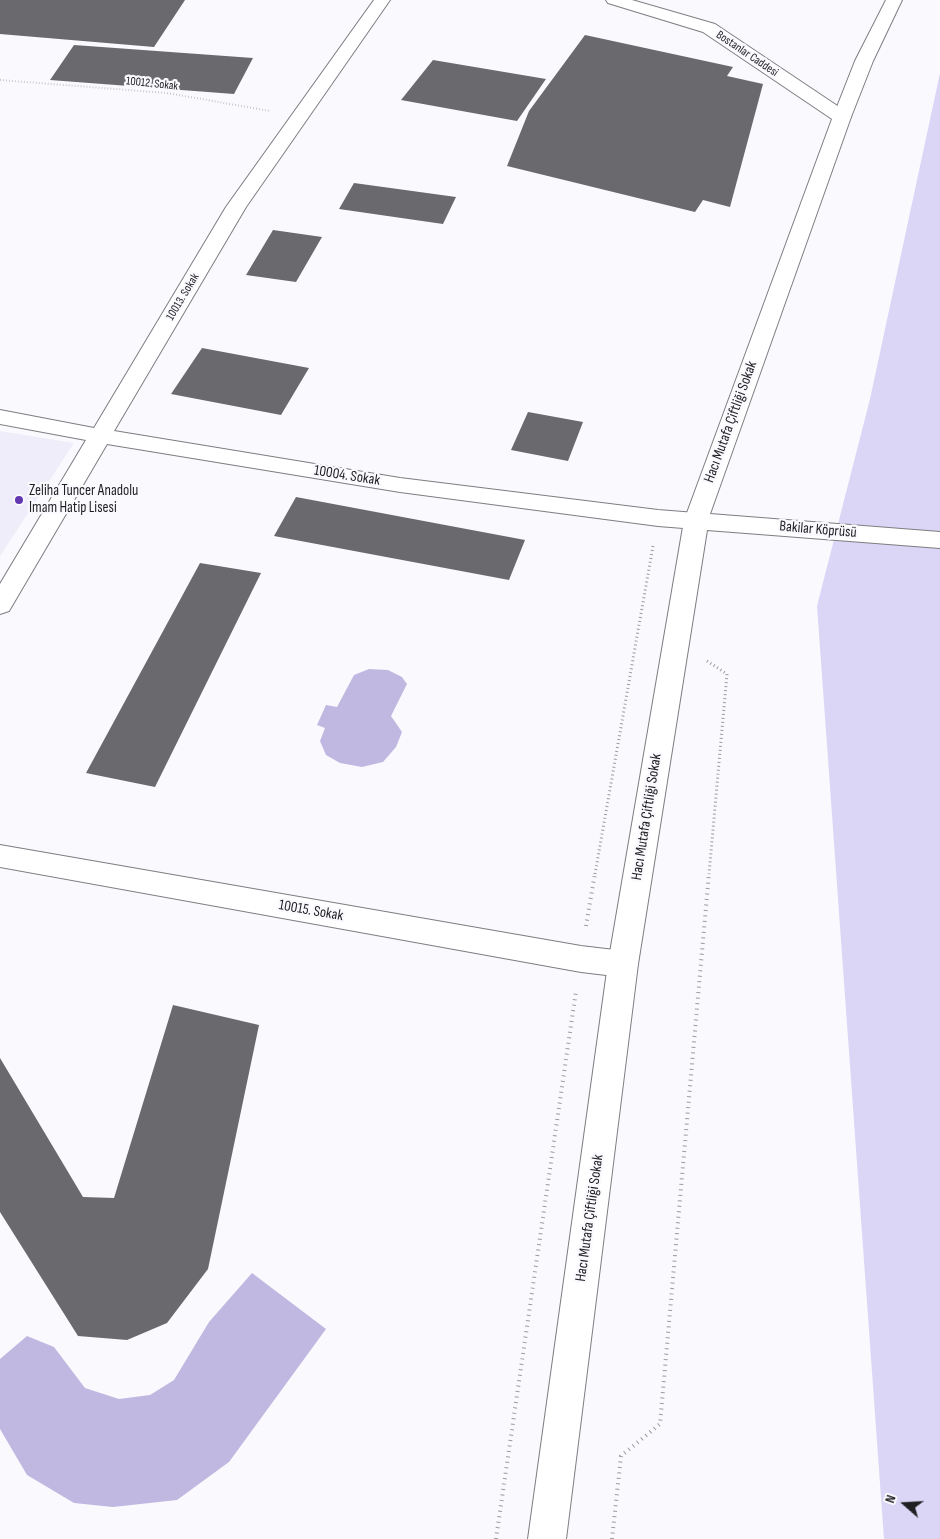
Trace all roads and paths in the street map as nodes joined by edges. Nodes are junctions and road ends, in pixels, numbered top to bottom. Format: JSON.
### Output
{"nodes":[{"id":1,"x":382,"y":0,"type":"edge"},
{"id":2,"x":614,"y":0,"type":"edge"},
{"id":3,"x":894,"y":0,"type":"edge"},
{"id":4,"x":0,"y":80,"type":"edge"},
{"id":5,"x":300,"y":116,"type":"junction"},
{"id":6,"x":842,"y":117,"type":"junction"},
{"id":7,"x":0,"y":416,"type":"edge"},
{"id":8,"x":100,"y":436,"type":"junction"},
{"id":9,"x":658,"y":518,"type":"junction"},
{"id":10,"x":696,"y":521,"type":"junction"},
{"id":11,"x":940,"y":540,"type":"edge"},
{"id":12,"x":0,"y":605,"type":"edge"},
{"id":13,"x":705,"y":660,"type":"dead end"},
{"id":14,"x":0,"y":856,"type":"edge"},
{"id":15,"x":580,"y":959,"type":"junction"},
{"id":16,"x":623,"y":964,"type":"junction"},
{"id":17,"x":496,"y":1539,"type":"edge"},
{"id":18,"x":547,"y":1539,"type":"edge"},
{"id":19,"x":612,"y":1539,"type":"edge"}],
"edges":[{"from":1,"to":5,"type":"street","name":"10013. Sokak"},
{"from":2,"to":6,"type":"street","name":"Bostanlar Caddesi"},
{"from":3,"to":6,"type":"street","name":"Hacı Mutafa Çiftliği Sokak"},
{"from":4,"to":5,"type":"path","name":"10012. Sokak"},
{"from":5,"to":8,"type":"street","name":"10013. Sokak"},
{"from":6,"to":10,"type":"street","name":"Hacı Mutafa Çiftliği Sokak"},
{"from":7,"to":8,"type":"street","name":"10004. Sokak"},
{"from":8,"to":9,"type":"street","name":"10004. Sokak"},
{"from":8,"to":12,"type":"street","name":"10013. Sokak"},
{"from":9,"to":10,"type":"street","name":"10004. Sokak"},
{"from":9,"to":15,"type":"path"},
{"from":10,"to":11,"type":"street","name":"Bakilar Köprüsü"},
{"from":10,"to":16,"type":"street","name":"Hacı Mutafa Çiftliği Sokak"},
{"from":13,"to":19,"type":"path"},
{"from":14,"to":15,"type":"street","name":"10015. Sokak"},
{"from":15,"to":16,"type":"street","name":"10015. Sokak"},
{"from":15,"to":17,"type":"path"},
{"from":16,"to":18,"type":"street","name":"Hacı Mutafa Çiftliği Sokak"}]}
